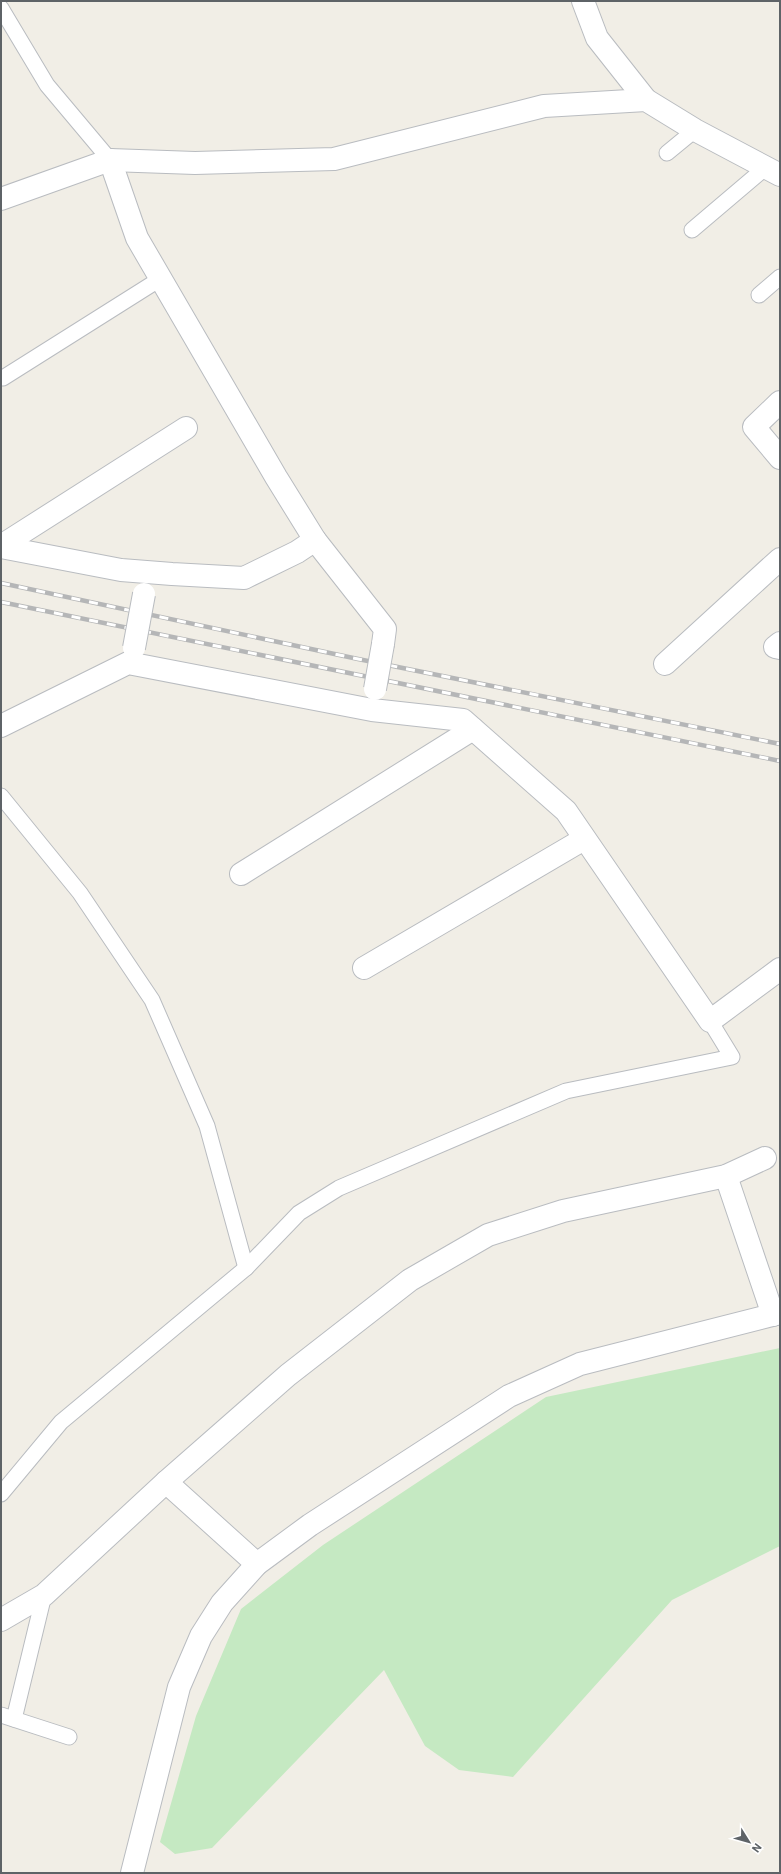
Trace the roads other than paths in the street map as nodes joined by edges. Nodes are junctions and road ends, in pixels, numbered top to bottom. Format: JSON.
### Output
{"nodes":[{"id":1,"x":582,"y":1,"type":"edge"},
{"id":2,"x":1,"y":8,"type":"edge"},
{"id":3,"x":646,"y":100,"type":"junction"},
{"id":4,"x":695,"y":130,"type":"junction"},
{"id":5,"x":667,"y":153,"type":"dead end"},
{"id":6,"x":110,"y":160,"type":"junction"},
{"id":7,"x":773,"y":172,"type":"edge"},
{"id":8,"x":1,"y":198,"type":"edge"},
{"id":9,"x":692,"y":230,"type":"dead end"},
{"id":10,"x":780,"y":277,"type":"edge"},
{"id":11,"x":160,"y":279,"type":"junction"},
{"id":12,"x":759,"y":295,"type":"dead end"},
{"id":13,"x":3,"y":378,"type":"dead end"},
{"id":14,"x":780,"y":402,"type":"edge"},
{"id":15,"x":186,"y":428,"type":"dead end"},
{"id":16,"x":780,"y":458,"type":"edge"},
{"id":17,"x":315,"y":540,"type":"junction"},
{"id":18,"x":1,"y":547,"type":"edge"},
{"id":19,"x":780,"y":559,"type":"edge"},
{"id":20,"x":147,"y":572,"type":"junction"},
{"id":21,"x":780,"y":643,"type":"edge"},
{"id":22,"x":780,"y":648,"type":"edge"},
{"id":23,"x":131,"y":656,"type":"junction"},
{"id":24,"x":665,"y":664,"type":"dead end"},
{"id":25,"x":374,"y":699,"type":"junction"},
{"id":26,"x":1,"y":726,"type":"edge"},
{"id":27,"x":473,"y":729,"type":"junction"},
{"id":28,"x":1,"y":796,"type":"edge"},
{"id":29,"x":584,"y":839,"type":"junction"},
{"id":30,"x":242,"y":874,"type":"dead end"},
{"id":31,"x":364,"y":968,"type":"dead end"},
{"id":32,"x":780,"y":969,"type":"edge"},
{"id":33,"x":710,"y":1022,"type":"junction"},
{"id":34,"x":764,"y":1158,"type":"dead end"},
{"id":35,"x":726,"y":1176,"type":"junction"},
{"id":36,"x":246,"y":1268,"type":"junction"},
{"id":37,"x":776,"y":1314,"type":"edge"},
{"id":38,"x":166,"y":1482,"type":"junction"},
{"id":39,"x":1,"y":1494,"type":"edge"},
{"id":40,"x":257,"y":1564,"type":"junction"},
{"id":41,"x":44,"y":1595,"type":"junction"},
{"id":42,"x":1,"y":1620,"type":"edge"},
{"id":43,"x":8,"y":1717,"type":"edge"},
{"id":44,"x":69,"y":1737,"type":"dead end"},
{"id":45,"x":132,"y":1873,"type":"edge"}],
"edges":[{"from":1,"to":3,"type":"street"},
{"from":2,"to":6,"type":"lane"},
{"from":3,"to":4,"type":"street"},
{"from":3,"to":6,"type":"street"},
{"from":4,"to":5,"type":"lane"},
{"from":4,"to":7,"type":"street"},
{"from":6,"to":8,"type":"street"},
{"from":6,"to":11,"type":"street"},
{"from":7,"to":9,"type":"lane"},
{"from":10,"to":12,"type":"lane"},
{"from":11,"to":13,"type":"lane"},
{"from":11,"to":17,"type":"street"},
{"from":14,"to":16,"type":"street"},
{"from":15,"to":18,"type":"street"},
{"from":17,"to":20,"type":"street"},
{"from":17,"to":25,"type":"street","bridge":true},
{"from":18,"to":20,"type":"street"},
{"from":19,"to":24,"type":"street"},
{"from":20,"to":23,"type":"street","bridge":true},
{"from":21,"to":22,"type":"street"},
{"from":23,"to":25,"type":"street"},
{"from":23,"to":26,"type":"street"},
{"from":25,"to":27,"type":"street"},
{"from":27,"to":29,"type":"street"},
{"from":27,"to":30,"type":"street"},
{"from":28,"to":36,"type":"lane"},
{"from":29,"to":31,"type":"street"},
{"from":29,"to":33,"type":"street"},
{"from":32,"to":33,"type":"street"},
{"from":33,"to":36,"type":"lane"},
{"from":34,"to":35,"type":"street"},
{"from":35,"to":37,"type":"street"},
{"from":35,"to":38,"type":"street"},
{"from":36,"to":39,"type":"lane"},
{"from":37,"to":40,"type":"street"},
{"from":38,"to":40,"type":"street"},
{"from":38,"to":41,"type":"street"},
{"from":40,"to":45,"type":"street"},
{"from":41,"to":42,"type":"street"},
{"from":41,"to":43,"type":"lane"},
{"from":43,"to":44,"type":"lane"}]}
